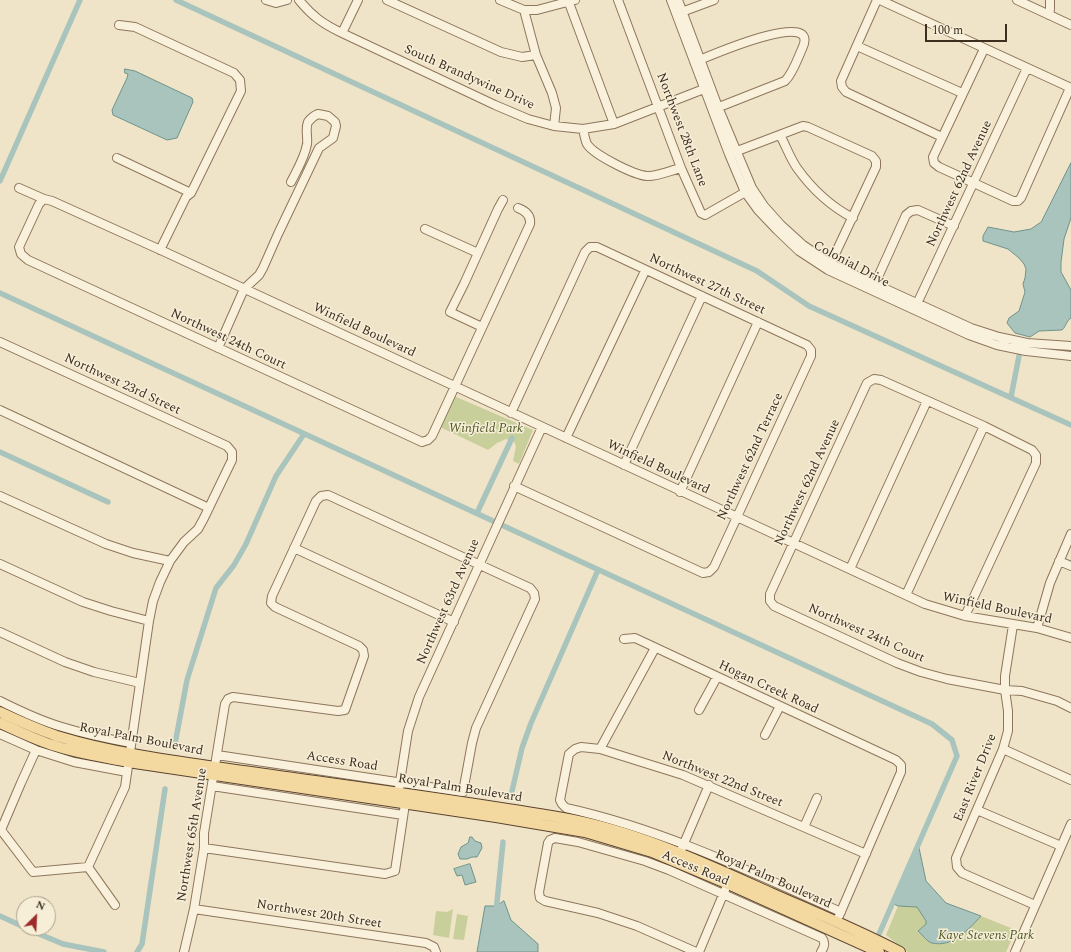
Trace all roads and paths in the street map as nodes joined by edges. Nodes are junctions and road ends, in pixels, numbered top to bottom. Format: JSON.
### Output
{"nodes":[{"id":1,"x":266,"y":0,"type":"edge"},
{"id":2,"x":287,"y":0,"type":"edge"},
{"id":3,"x":299,"y":0,"type":"edge"},
{"id":4,"x":358,"y":0,"type":"edge"},
{"id":5,"x":387,"y":0,"type":"edge"},
{"id":6,"x":500,"y":0,"type":"edge"},
{"id":7,"x":618,"y":0,"type":"edge"},
{"id":8,"x":671,"y":0,"type":"edge"},
{"id":9,"x":678,"y":0,"type":"edge"},
{"id":10,"x":714,"y":0,"type":"edge"},
{"id":11,"x":879,"y":0,"type":"edge"},
{"id":12,"x":1017,"y":0,"type":"edge"},
{"id":13,"x":1050,"y":0,"type":"edge"},
{"id":14,"x":572,"y":1,"type":"edge"},
{"id":15,"x":524,"y":10,"type":"junction"},
{"id":16,"x":679,"y":13,"type":"junction"},
{"id":17,"x":1049,"y":15,"type":"junction"},
{"id":18,"x":119,"y":25,"type":"dead end"},
{"id":19,"x":1071,"y":25,"type":"edge"},
{"id":20,"x":342,"y":33,"type":"junction"},
{"id":21,"x":857,"y":46,"type":"junction"},
{"id":22,"x":984,"y":49,"type":"junction"},
{"id":23,"x":536,"y":55,"type":"junction"},
{"id":24,"x":698,"y":60,"type":"junction"},
{"id":25,"x":1027,"y":68,"type":"junction"},
{"id":26,"x":707,"y":88,"type":"junction"},
{"id":27,"x":1070,"y":88,"type":"edge"},
{"id":28,"x":962,"y":93,"type":"junction"},
{"id":29,"x":659,"y":108,"type":"junction"},
{"id":30,"x":715,"y":108,"type":"junction"},
{"id":31,"x":614,"y":124,"type":"junction"},
{"id":32,"x":554,"y":126,"type":"junction"},
{"id":33,"x":583,"y":129,"type":"junction"},
{"id":34,"x":780,"y":135,"type":"junction"},
{"id":35,"x":942,"y":137,"type":"junction"},
{"id":36,"x":732,"y":153,"type":"junction"},
{"id":37,"x":117,"y":158,"type":"dead end"},
{"id":38,"x":681,"y":168,"type":"junction"},
{"id":39,"x":291,"y":182,"type":"dead end"},
{"id":40,"x":973,"y":184,"type":"junction"},
{"id":41,"x":19,"y":188,"type":"dead end"},
{"id":42,"x":748,"y":190,"type":"junction"},
{"id":43,"x":191,"y":193,"type":"junction"},
{"id":44,"x":44,"y":199,"type":"junction"},
{"id":45,"x":503,"y":200,"type":"dead end"},
{"id":46,"x":518,"y":208,"type":"dead end"},
{"id":47,"x":853,"y":218,"type":"junction"},
{"id":48,"x":954,"y":226,"type":"junction"},
{"id":49,"x":425,"y":229,"type":"dead end"},
{"id":50,"x":163,"y":251,"type":"junction"},
{"id":51,"x":478,"y":253,"type":"junction"},
{"id":52,"x":829,"y":267,"type":"junction"},
{"id":53,"x":645,"y":271,"type":"junction"},
{"id":54,"x":873,"y":288,"type":"junction"},
{"id":55,"x":244,"y":289,"type":"junction"},
{"id":56,"x":702,"y":296,"type":"junction"},
{"id":57,"x":916,"y":307,"type":"junction"},
{"id":58,"x":758,"y":322,"type":"junction"},
{"id":59,"x":482,"y":327,"type":"junction"},
{"id":60,"x":0,"y":342,"type":"edge"},
{"id":61,"x":1061,"y":346,"type":"junction"},
{"id":62,"x":1071,"y":346,"type":"edge"},
{"id":63,"x":1026,"y":347,"type":"junction"},
{"id":64,"x":218,"y":348,"type":"junction"},
{"id":65,"x":811,"y":350,"type":"joint"},
{"id":66,"x":1060,"y":355,"type":"junction"},
{"id":67,"x":1071,"y":356,"type":"edge"},
{"id":68,"x":454,"y":387,"type":"junction"},
{"id":69,"x":927,"y":400,"type":"junction"},
{"id":70,"x":0,"y":410,"type":"edge"},
{"id":71,"x":511,"y":412,"type":"junction"},
{"id":72,"x":984,"y":426,"type":"junction"},
{"id":73,"x":542,"y":427,"type":"junction"},
{"id":74,"x":566,"y":438,"type":"junction"},
{"id":75,"x":624,"y":465,"type":"junction"},
{"id":76,"x":514,"y":486,"type":"junction"},
{"id":77,"x":680,"y":492,"type":"junction"},
{"id":78,"x":0,"y":496,"type":"edge"},
{"id":79,"x":209,"y":508,"type":"junction"},
{"id":80,"x":736,"y":518,"type":"junction"},
{"id":81,"x":1071,"y":534,"type":"edge"},
{"id":82,"x":793,"y":543,"type":"junction"},
{"id":83,"x":294,"y":548,"type":"junction"},
{"id":84,"x":170,"y":561,"type":"junction"},
{"id":85,"x":1059,"y":561,"type":"junction"},
{"id":86,"x":0,"y":564,"type":"edge"},
{"id":87,"x":479,"y":565,"type":"junction"},
{"id":88,"x":1071,"y":566,"type":"edge"},
{"id":89,"x":850,"y":569,"type":"junction"},
{"id":90,"x":906,"y":596,"type":"junction"},
{"id":91,"x":770,"y":601,"type":"joint"},
{"id":92,"x":964,"y":616,"type":"junction"},
{"id":93,"x":149,"y":621,"type":"junction"},
{"id":94,"x":454,"y":622,"type":"junction"},
{"id":95,"x":1013,"y":625,"type":"junction"},
{"id":96,"x":1037,"y":628,"type":"junction"},
{"id":97,"x":0,"y":632,"type":"edge"},
{"id":98,"x":624,"y":638,"type":"dead end"},
{"id":99,"x":1071,"y":638,"type":"edge"},
{"id":100,"x":655,"y":648,"type":"junction"},
{"id":101,"x":717,"y":677,"type":"junction"},
{"id":102,"x":140,"y":683,"type":"junction"},
{"id":103,"x":1005,"y":690,"type":"junction"},
{"id":104,"x":0,"y":701,"type":"edge"},
{"id":105,"x":780,"y":706,"type":"junction"},
{"id":106,"x":1071,"y":708,"type":"edge"},
{"id":107,"x":700,"y":710,"type":"dead end"},
{"id":108,"x":0,"y":712,"type":"edge"},
{"id":109,"x":0,"y":723,"type":"edge"},
{"id":110,"x":0,"y":734,"type":"edge"},
{"id":111,"x":765,"y":735,"type":"dead end"},
{"id":112,"x":1003,"y":749,"type":"junction"},
{"id":113,"x":36,"y":750,"type":"junction"},
{"id":114,"x":600,"y":750,"type":"junction"},
{"id":115,"x":218,"y":755,"type":"junction"},
{"id":116,"x":129,"y":758,"type":"junction"},
{"id":117,"x":215,"y":771,"type":"junction"},
{"id":118,"x":1071,"y":780,"type":"edge"},
{"id":119,"x":708,"y":785,"type":"junction"},
{"id":120,"x":212,"y":786,"type":"junction"},
{"id":121,"x":399,"y":788,"type":"junction"},
{"id":122,"x":418,"y":796,"type":"junction"},
{"id":123,"x":817,"y":798,"type":"dead end"},
{"id":124,"x":381,"y":800,"type":"junction"},
{"id":125,"x":405,"y":804,"type":"junction"},
{"id":126,"x":562,"y":804,"type":"joint"},
{"id":127,"x":977,"y":810,"type":"junction"},
{"id":128,"x":403,"y":815,"type":"junction"},
{"id":129,"x":1071,"y":824,"type":"edge"},
{"id":130,"x":804,"y":827,"type":"junction"},
{"id":131,"x":684,"y":844,"type":"junction"},
{"id":132,"x":1061,"y":846,"type":"junction"},
{"id":133,"x":204,"y":848,"type":"junction"},
{"id":134,"x":866,"y":854,"type":"junction"},
{"id":135,"x":678,"y":858,"type":"junction"},
{"id":136,"x":88,"y":867,"type":"junction"},
{"id":137,"x":730,"y":880,"type":"junction"},
{"id":138,"x":723,"y":894,"type":"junction"},
{"id":139,"x":115,"y":905,"type":"dead end"},
{"id":140,"x":1035,"y":906,"type":"junction"},
{"id":141,"x":194,"y":909,"type":"junction"},
{"id":142,"x":841,"y":912,"type":"junction"},
{"id":143,"x":836,"y":922,"type":"junction"},
{"id":144,"x":867,"y":941,"type":"junction"},
{"id":145,"x":823,"y":948,"type":"edge"},
{"id":146,"x":881,"y":948,"type":"edge"},
{"id":147,"x":184,"y":952,"type":"edge"},
{"id":148,"x":436,"y":952,"type":"edge"},
{"id":149,"x":697,"y":952,"type":"edge"},
{"id":150,"x":900,"y":952,"type":"edge"},
{"id":151,"x":1015,"y":952,"type":"edge"}],
"edges":[{"from":1,"to":2,"type":"street"},
{"from":3,"to":20,"type":"street","name":"South Brandywine Drive"},
{"from":4,"to":20,"type":"street"},
{"from":5,"to":23,"type":"street"},
{"from":6,"to":15,"type":"street"},
{"from":7,"to":29,"type":"street","name":"Northwest 28th Lane"},
{"from":8,"to":16,"type":"street","name":"Colonial Drive"},
{"from":9,"to":16,"type":"street","name":"Colonial Drive"},
{"from":10,"to":16,"type":"street"},
{"from":11,"to":21,"type":"street"},
{"from":11,"to":22,"type":"street"},
{"from":12,"to":17,"type":"street"},
{"from":13,"to":17,"type":"street"},
{"from":14,"to":15,"type":"street"},
{"from":14,"to":31,"type":"street"},
{"from":15,"to":23,"type":"street"},
{"from":16,"to":24,"type":"street","name":"Colonial Drive"},
{"from":17,"to":19,"type":"street"},
{"from":18,"to":43,"type":"street"},
{"from":20,"to":32,"type":"street","name":"South Brandywine Drive"},
{"from":21,"to":28,"type":"street"},
{"from":21,"to":35,"type":"street"},
{"from":22,"to":25,"type":"street"},
{"from":22,"to":28,"type":"street"},
{"from":23,"to":32,"type":"street"},
{"from":24,"to":26,"type":"street","name":"Colonial Drive"},
{"from":24,"to":30,"type":"street"},
{"from":25,"to":27,"type":"street"},
{"from":25,"to":40,"type":"street","name":"Northwest 62nd Avenue"},
{"from":26,"to":29,"type":"street","name":"South Brandywine Drive"},
{"from":26,"to":30,"type":"street","name":"Colonial Drive"},
{"from":27,"to":40,"type":"street"},
{"from":28,"to":35,"type":"street"},
{"from":29,"to":31,"type":"street","name":"South Brandywine Drive"},
{"from":29,"to":38,"type":"street","name":"Northwest 28th Lane"},
{"from":30,"to":36,"type":"street","name":"Colonial Drive"},
{"from":31,"to":33,"type":"street","name":"South Brandywine Drive"},
{"from":32,"to":33,"type":"street","name":"South Brandywine Drive"},
{"from":33,"to":38,"type":"street"},
{"from":34,"to":36,"type":"street"},
{"from":34,"to":47,"type":"street"},
{"from":34,"to":47,"type":"street"},
{"from":35,"to":40,"type":"street"},
{"from":36,"to":42,"type":"street","name":"Colonial Drive"},
{"from":37,"to":43,"type":"street"},
{"from":38,"to":42,"type":"street","name":"Northwest 28th Lane"},
{"from":39,"to":55,"type":"street"},
{"from":40,"to":48,"type":"street","name":"Northwest 62nd Avenue"},
{"from":41,"to":44,"type":"street","name":"Winfield Boulevard"},
{"from":42,"to":52,"type":"street","name":"Colonial Drive"},
{"from":43,"to":50,"type":"street"},
{"from":44,"to":50,"type":"street","name":"Winfield Boulevard"},
{"from":44,"to":64,"type":"street","name":"Northwest 24th Court"},
{"from":45,"to":51,"type":"street"},
{"from":46,"to":59,"type":"street"},
{"from":47,"to":52,"type":"street"},
{"from":48,"to":54,"type":"street"},
{"from":48,"to":57,"type":"street","name":"Northwest 62nd Avenue"},
{"from":49,"to":51,"type":"street"},
{"from":50,"to":55,"type":"street","name":"Winfield Boulevard"},
{"from":51,"to":59,"type":"street"},
{"from":52,"to":54,"type":"street","name":"Colonial Drive"},
{"from":53,"to":56,"type":"street","name":"Northwest 27th Street"},
{"from":53,"to":71,"type":"street","name":"Northwest 27th Street"},
{"from":53,"to":74,"type":"street"},
{"from":54,"to":57,"type":"street","name":"Colonial Drive"},
{"from":55,"to":64,"type":"street"},
{"from":55,"to":68,"type":"street","name":"Winfield Boulevard"},
{"from":56,"to":58,"type":"street","name":"Northwest 27th Street"},
{"from":56,"to":75,"type":"street"},
{"from":57,"to":63,"type":"street","name":"Colonial Drive"},
{"from":58,"to":65,"type":"street","name":"Northwest 27th Street"},
{"from":58,"to":77,"type":"street"},
{"from":59,"to":68,"type":"street"},
{"from":60,"to":79,"type":"street","name":"Northwest 23rd Street"},
{"from":61,"to":62,"type":"street","name":"Colonial Drive"},
{"from":61,"to":63,"type":"street","name":"Colonial Drive"},
{"from":61,"to":66,"type":"street"},
{"from":63,"to":66,"type":"street","name":"Colonial Drive"},
{"from":64,"to":68,"type":"street","name":"Northwest 24th Court"},
{"from":65,"to":80,"type":"street","name":"Northwest 62nd Terrace"},
{"from":66,"to":67,"type":"street","name":"Colonial Drive"},
{"from":68,"to":71,"type":"street","name":"Winfield Boulevard"},
{"from":69,"to":72,"type":"street"},
{"from":69,"to":82,"type":"street","name":"Northwest 62nd Avenue"},
{"from":69,"to":89,"type":"street"},
{"from":70,"to":79,"type":"street"},
{"from":71,"to":73,"type":"street","name":"Winfield Boulevard"},
{"from":72,"to":90,"type":"street"},
{"from":72,"to":92,"type":"street"},
{"from":73,"to":74,"type":"street","name":"Winfield Boulevard"},
{"from":73,"to":76,"type":"street","name":"Northwest 63rd Avenue"},
{"from":74,"to":75,"type":"street","name":"Winfield Boulevard"},
{"from":75,"to":77,"type":"street","name":"Winfield Boulevard"},
{"from":76,"to":80,"type":"street","name":"Northwest 62nd Terrace"},
{"from":76,"to":87,"type":"street","name":"Northwest 63rd Avenue"},
{"from":77,"to":80,"type":"street","name":"Winfield Boulevard"},
{"from":78,"to":84,"type":"street"},
{"from":79,"to":84,"type":"street"},
{"from":80,"to":82,"type":"street","name":"Winfield Boulevard"},
{"from":81,"to":85,"type":"street"},
{"from":82,"to":89,"type":"street","name":"Winfield Boulevard"},
{"from":82,"to":91,"type":"street","name":"Northwest 62nd Avenue"},
{"from":83,"to":87,"type":"street"},
{"from":83,"to":94,"type":"street"},
{"from":83,"to":115,"type":"street","name":"Northwest 65th Avenue"},
{"from":84,"to":93,"type":"street"},
{"from":85,"to":88,"type":"street"},
{"from":85,"to":96,"type":"street"},
{"from":86,"to":93,"type":"street"},
{"from":87,"to":94,"type":"street","name":"Northwest 63rd Avenue"},
{"from":87,"to":121,"type":"street","name":"Access Road"},
{"from":89,"to":90,"type":"street","name":"Winfield Boulevard"},
{"from":90,"to":92,"type":"street","name":"Winfield Boulevard"},
{"from":91,"to":103,"type":"street","name":"Northwest 24th Court"},
{"from":92,"to":95,"type":"street","name":"Winfield Boulevard"},
{"from":93,"to":102,"type":"street"},
{"from":94,"to":121,"type":"street","name":"Northwest 63rd Avenue"},
{"from":95,"to":96,"type":"street","name":"Winfield Boulevard"},
{"from":95,"to":103,"type":"street","name":"East River Drive"},
{"from":96,"to":99,"type":"street","name":"Winfield Boulevard"},
{"from":97,"to":102,"type":"street"},
{"from":98,"to":100,"type":"street","name":"Hogan Creek Road"},
{"from":100,"to":101,"type":"street","name":"Hogan Creek Road"},
{"from":100,"to":114,"type":"street"},
{"from":101,"to":105,"type":"street","name":"Hogan Creek Road"},
{"from":101,"to":107,"type":"street"},
{"from":102,"to":116,"type":"street"},
{"from":103,"to":106,"type":"street","name":"Northwest 24th Court"},
{"from":103,"to":112,"type":"street","name":"East River Drive"},
{"from":104,"to":116,"type":"street"},
{"from":105,"to":111,"type":"street"},
{"from":105,"to":134,"type":"street","name":"Hogan Creek Road"},
{"from":108,"to":116,"type":"main road","name":"Royal Palm Boulevard"},
{"from":109,"to":116,"type":"main road","name":"Royal Palm Boulevard"},
{"from":110,"to":113,"type":"street"},
{"from":112,"to":118,"type":"street"},
{"from":112,"to":127,"type":"street","name":"East River Drive"},
{"from":113,"to":116,"type":"street"},
{"from":113,"to":136,"type":"street"},
{"from":114,"to":119,"type":"street","name":"Northwest 22nd Street"},
{"from":114,"to":126,"type":"street","name":"Northwest 22nd Street"},
{"from":115,"to":117,"type":"street","name":"Northwest 65th Avenue"},
{"from":115,"to":121,"type":"street","name":"Access Road"},
{"from":116,"to":117,"type":"main road","name":"Royal Palm Boulevard"},
{"from":116,"to":136,"type":"street"},
{"from":117,"to":120,"type":"street","name":"Northwest 65th Avenue"},
{"from":117,"to":121,"type":"main road","name":"Royal Palm Boulevard"},
{"from":117,"to":124,"type":"main road","name":"Royal Palm Boulevard"},
{"from":119,"to":130,"type":"street","name":"Northwest 22nd Street"},
{"from":119,"to":131,"type":"street"},
{"from":120,"to":128,"type":"street"},
{"from":120,"to":133,"type":"street","name":"Northwest 65th Avenue"},
{"from":121,"to":122,"type":"main road","name":"Royal Palm Boulevard"},
{"from":121,"to":124,"type":"main road"},
{"from":122,"to":125,"type":"main road"},
{"from":122,"to":135,"type":"main road","name":"Royal Palm Boulevard"},
{"from":123,"to":130,"type":"street"},
{"from":124,"to":125,"type":"main road","name":"Royal Palm Boulevard"},
{"from":125,"to":128,"type":"street"},
{"from":125,"to":135,"type":"main road","name":"Royal Palm Boulevard"},
{"from":126,"to":131,"type":"street","name":"Access Road"},
{"from":127,"to":132,"type":"street"},
{"from":127,"to":140,"type":"street","name":"East River Drive"},
{"from":128,"to":133,"type":"street"},
{"from":129,"to":132,"type":"street"},
{"from":130,"to":134,"type":"street","name":"Northwest 22nd Street"},
{"from":131,"to":135,"type":"street"},
{"from":131,"to":142,"type":"street","name":"Access Road"},
{"from":132,"to":140,"type":"street"},
{"from":133,"to":141,"type":"street","name":"Northwest 65th Avenue"},
{"from":134,"to":142,"type":"street"},
{"from":135,"to":137,"type":"main road","name":"Royal Palm Boulevard"},
{"from":136,"to":139,"type":"street"},
{"from":137,"to":138,"type":"street"},
{"from":137,"to":143,"type":"main road","name":"Royal Palm Boulevard"},
{"from":137,"to":144,"type":"main road","name":"Royal Palm Boulevard"},
{"from":138,"to":145,"type":"street","name":"Access Road"},
{"from":138,"to":149,"type":"street"},
{"from":138,"to":149,"type":"street","name":"Access Road"},
{"from":140,"to":151,"type":"street"},
{"from":141,"to":147,"type":"street","name":"Northwest 65th Avenue"},
{"from":141,"to":148,"type":"street","name":"Northwest 20th Street"},
{"from":142,"to":143,"type":"street"},
{"from":143,"to":144,"type":"main road","name":"Royal Palm Boulevard"},
{"from":144,"to":146,"type":"main road","name":"Royal Palm Boulevard"},
{"from":146,"to":150,"type":"main road","name":"Royal Palm Boulevard"}]}
